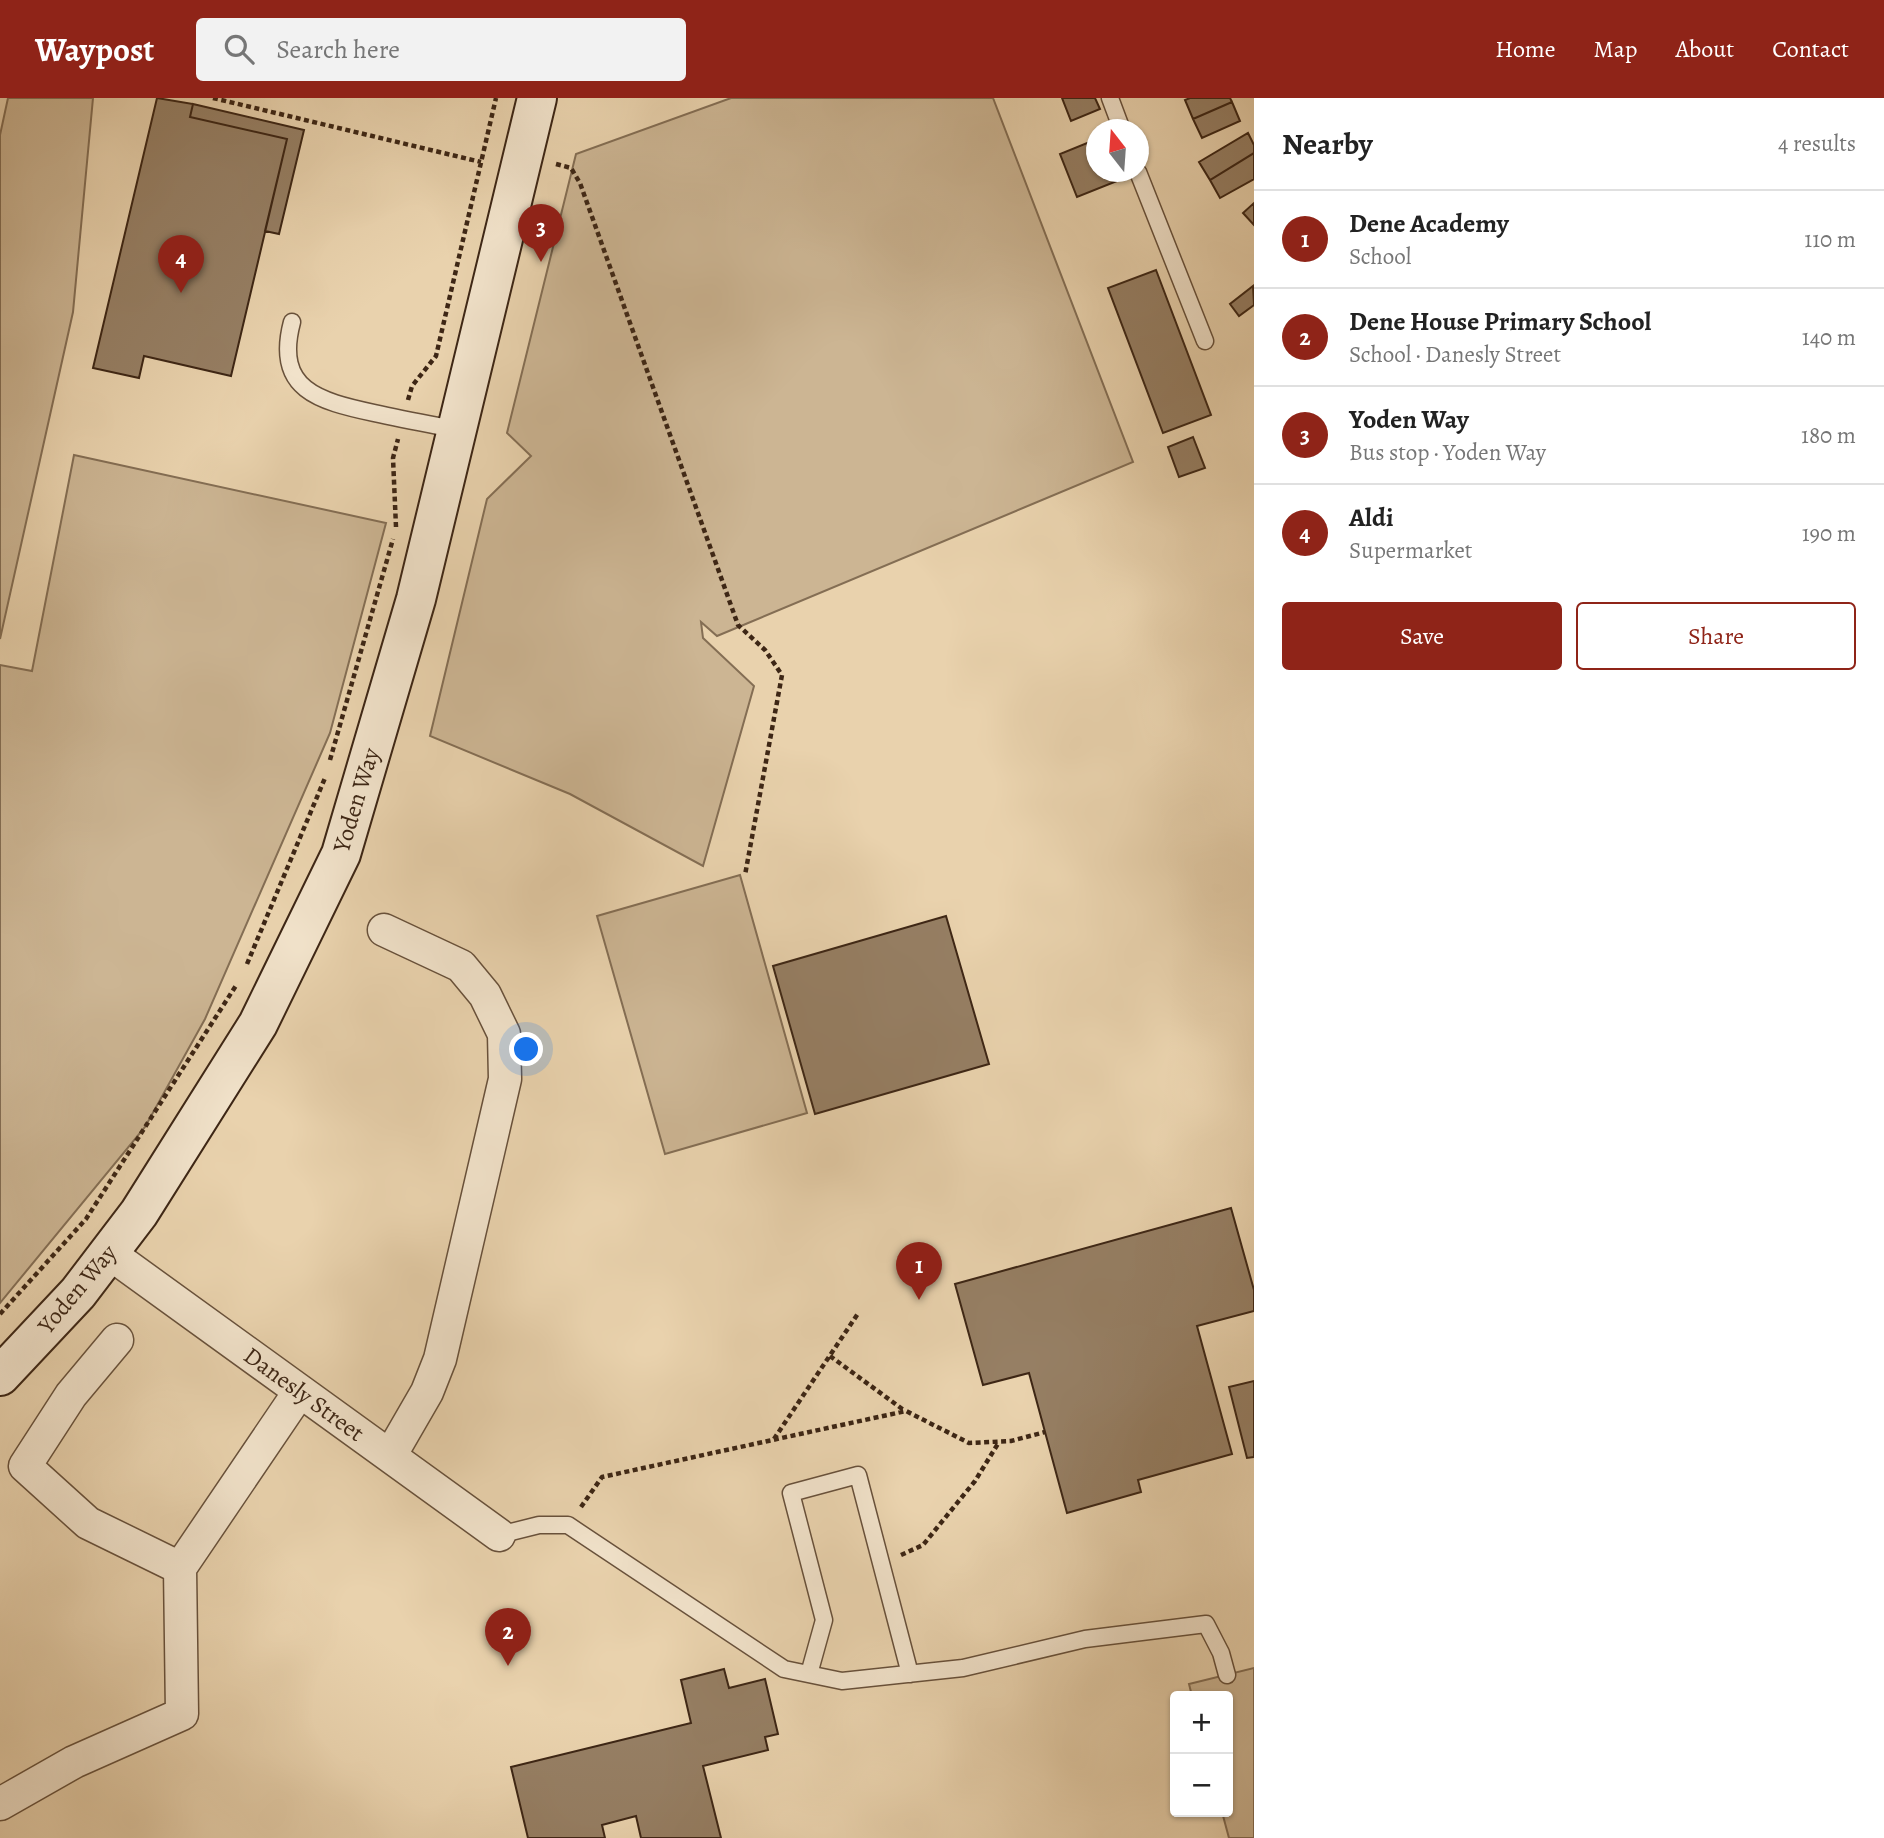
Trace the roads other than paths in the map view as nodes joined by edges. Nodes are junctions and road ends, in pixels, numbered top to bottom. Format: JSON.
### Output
{"nodes":[{"id":1,"x":537,"y":98,"type":"edge"},
{"id":2,"x":1110,"y":98,"type":"edge"},
{"id":3,"x":1118,"y":119,"type":"edge"},
{"id":4,"x":1142,"y":182,"type":"edge"},
{"id":5,"x":292,"y":322,"type":"dead end"},
{"id":6,"x":1205,"y":341,"type":"dead end"},
{"id":7,"x":454,"y":429,"type":"junction"},
{"id":8,"x":384,"y":930,"type":"dead end"},
{"id":9,"x":109,"y":1253,"type":"junction"},
{"id":10,"x":117,"y":1340,"type":"dead end"},
{"id":11,"x":0,"y":1376,"type":"edge"},
{"id":12,"x":300,"y":1391,"type":"junction"},
{"id":13,"x":390,"y":1456,"type":"junction"},
{"id":14,"x":499,"y":1535,"type":"joint"},
{"id":15,"x":180,"y":1568,"type":"junction"},
{"id":16,"x":809,"y":1674,"type":"junction"},
{"id":17,"x":910,"y":1674,"type":"junction"},
{"id":18,"x":1227,"y":1675,"type":"dead end"},
{"id":19,"x":0,"y":1804,"type":"edge"}],
"edges":[{"from":1,"to":7,"type":"main road","name":"Yoden Way"},
{"from":2,"to":3,"type":"lane"},
{"from":4,"to":6,"type":"lane"},
{"from":5,"to":7,"type":"lane"},
{"from":7,"to":9,"type":"main road","name":"Yoden Way"},
{"from":8,"to":13,"type":"street"},
{"from":9,"to":11,"type":"main road","name":"Yoden Way"},
{"from":9,"to":12,"type":"street","name":"Danesly Street"},
{"from":10,"to":15,"type":"street"},
{"from":12,"to":13,"type":"street","name":"Danesly Street"},
{"from":12,"to":15,"type":"street"},
{"from":13,"to":14,"type":"street","name":"Danesly Street"},
{"from":14,"to":16,"type":"lane"},
{"from":15,"to":19,"type":"street"},
{"from":16,"to":17,"type":"lane"},
{"from":16,"to":17,"type":"lane"},
{"from":17,"to":18,"type":"lane"}]}
